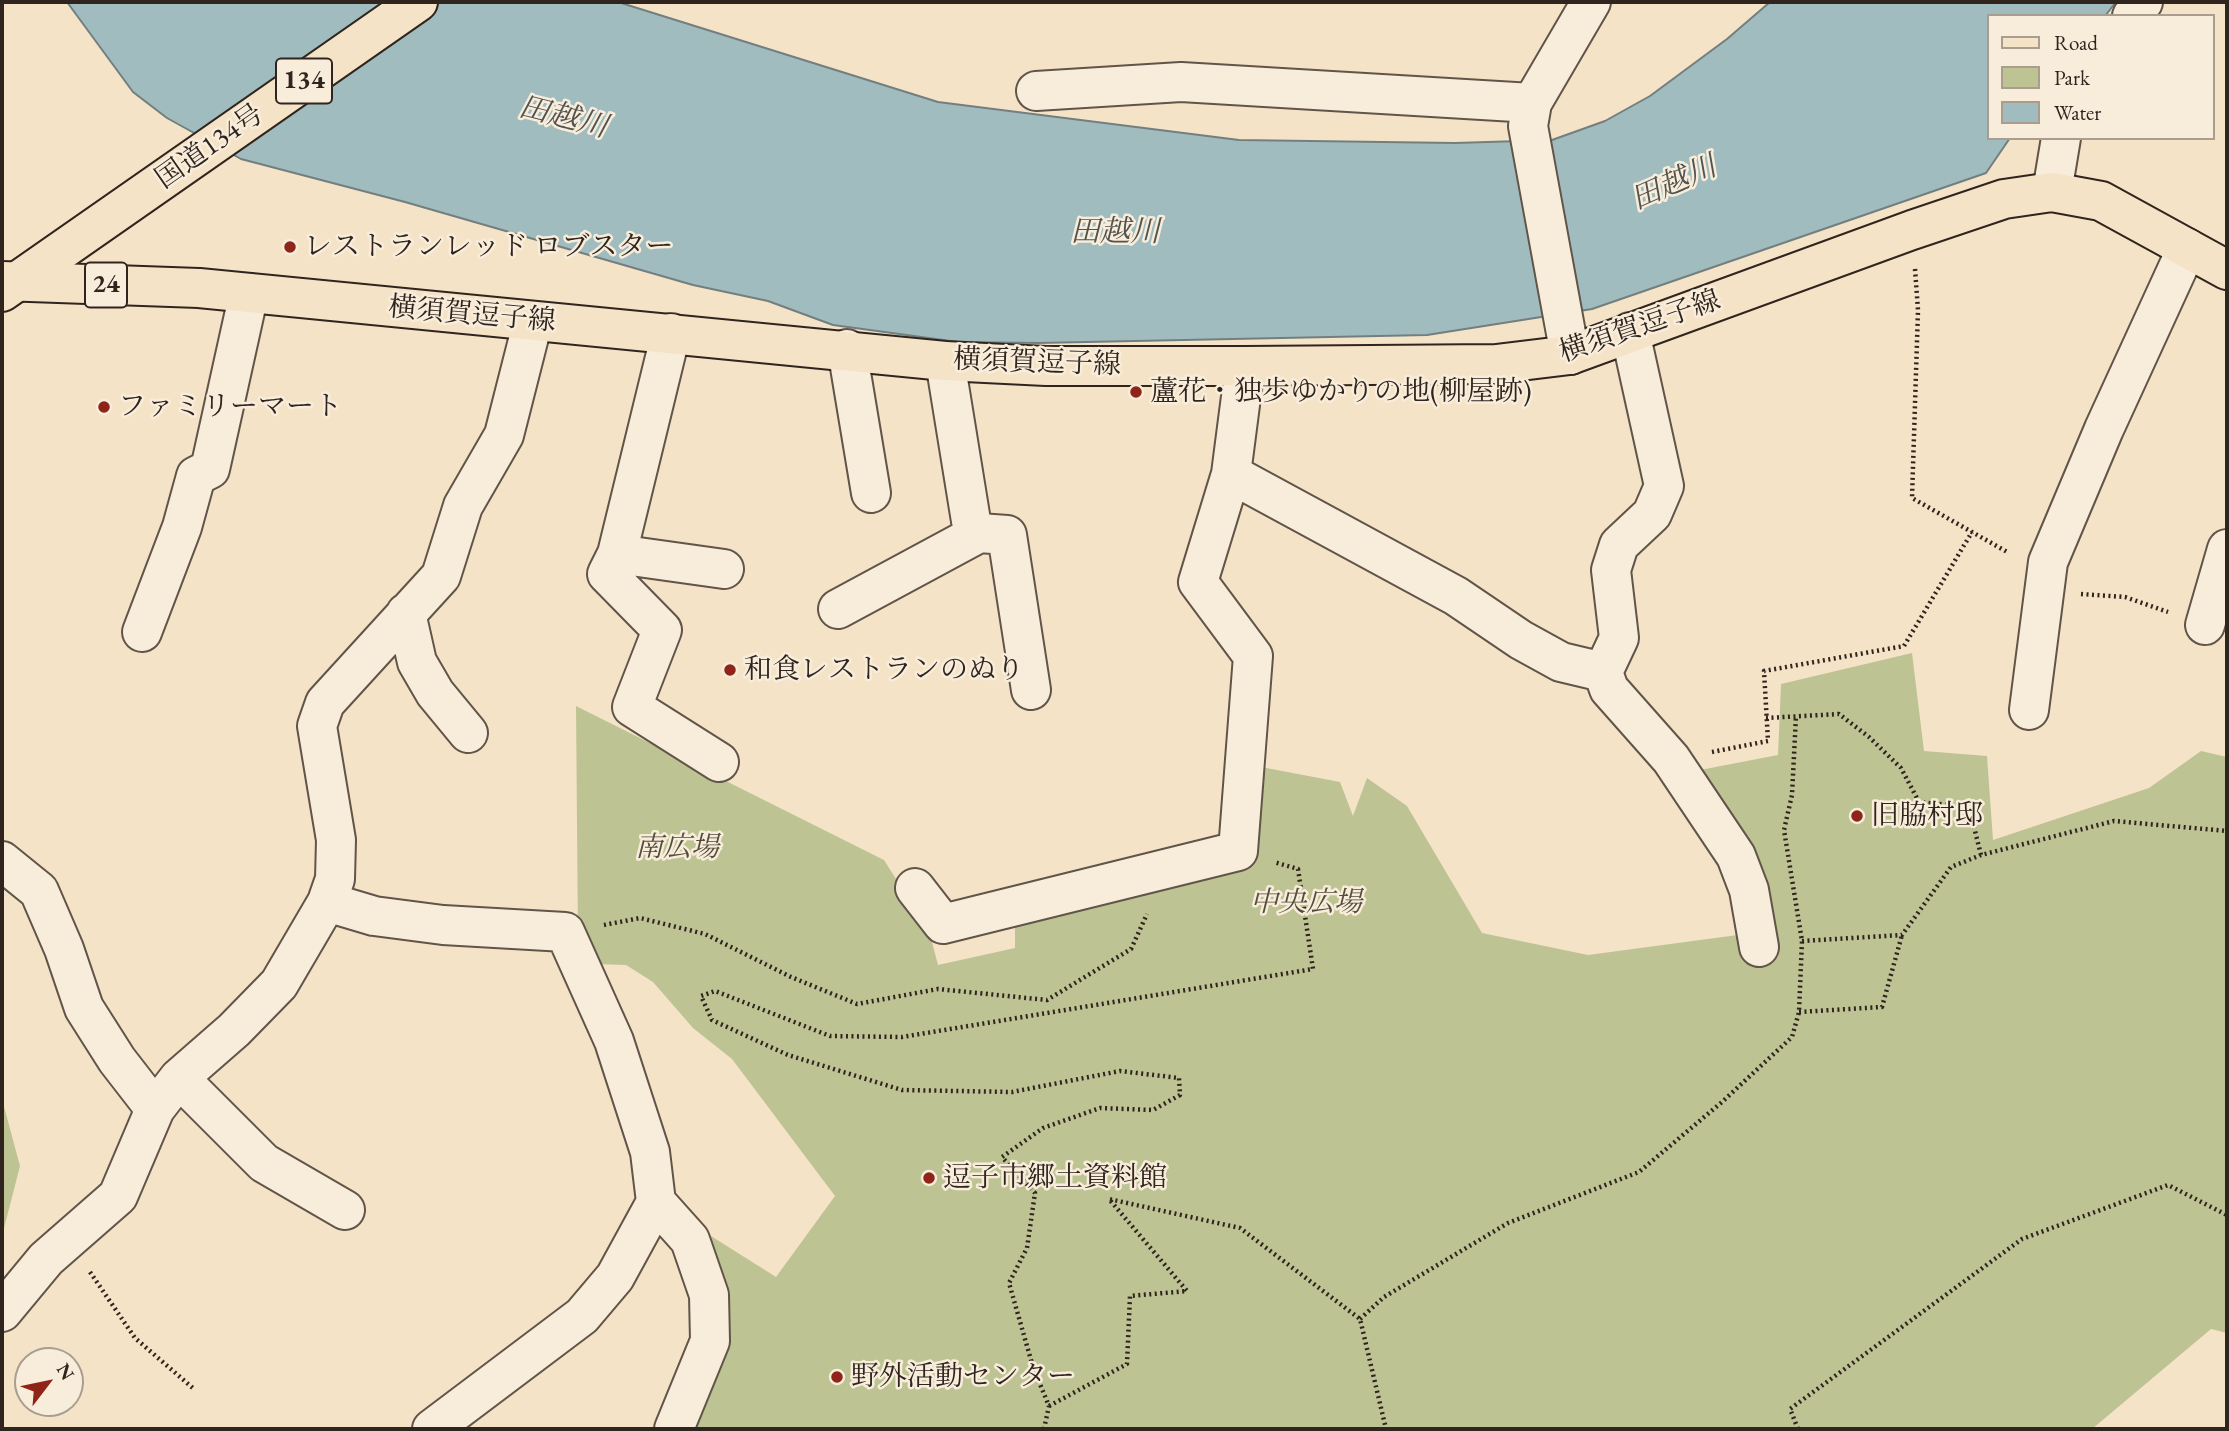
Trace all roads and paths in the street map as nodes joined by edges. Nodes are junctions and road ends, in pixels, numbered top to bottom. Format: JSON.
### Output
{"nodes":[{"id":1,"x":418,"y":2,"type":"edge"},
{"id":2,"x":1591,"y":2,"type":"edge"},
{"id":3,"x":1036,"y":91,"type":"dead end"},
{"id":4,"x":1530,"y":115,"type":"junction"},
{"id":5,"x":2061,"y":140,"type":"edge"},
{"id":6,"x":2052,"y":192,"type":"junction"},
{"id":7,"x":1912,"y":230,"type":"junction"},
{"id":8,"x":2188,"y":248,"type":"junction"},
{"id":9,"x":2227,"y":270,"type":"edge"},
{"id":10,"x":6,"y":285,"type":"edge"},
{"id":11,"x":249,"y":293,"type":"junction"},
{"id":12,"x":533,"y":321,"type":"junction"},
{"id":13,"x":1630,"y":332,"type":"junction"},
{"id":14,"x":671,"y":333,"type":"junction"},
{"id":15,"x":1566,"y":339,"type":"junction"},
{"id":16,"x":847,"y":349,"type":"junction"},
{"id":17,"x":945,"y":361,"type":"junction"},
{"id":18,"x":1245,"y":366,"type":"junction"},
{"id":19,"x":1231,"y":474,"type":"junction"},
{"id":20,"x":871,"y":493,"type":"dead end"},
{"id":21,"x":979,"y":533,"type":"junction"},
{"id":22,"x":1972,"y":533,"type":"junction"},
{"id":23,"x":2227,"y":549,"type":"edge"},
{"id":24,"x":617,"y":554,"type":"junction"},
{"id":25,"x":2047,"y":568,"type":"junction"},
{"id":26,"x":724,"y":569,"type":"dead end"},
{"id":27,"x":838,"y":610,"type":"dead end"},
{"id":28,"x":406,"y":613,"type":"junction"},
{"id":29,"x":2205,"y":625,"type":"joint"},
{"id":30,"x":142,"y":632,"type":"dead end"},
{"id":31,"x":1603,"y":672,"type":"junction"},
{"id":32,"x":1031,"y":690,"type":"dead end"},
{"id":33,"x":2029,"y":710,"type":"dead end"},
{"id":34,"x":1766,"y":718,"type":"junction"},
{"id":35,"x":468,"y":733,"type":"dead end"},
{"id":36,"x":1671,"y":760,"type":"junction"},
{"id":37,"x":719,"y":762,"type":"dead end"},
{"id":38,"x":2227,"y":831,"type":"edge"},
{"id":39,"x":1238,"y":851,"type":"junction"},
{"id":40,"x":1981,"y":855,"type":"junction"},
{"id":41,"x":2,"y":861,"type":"edge"},
{"id":42,"x":1141,"y":873,"type":"junction"},
{"id":43,"x":915,"y":888,"type":"dead end"},
{"id":44,"x":327,"y":902,"type":"junction"},
{"id":45,"x":565,"y":932,"type":"junction"},
{"id":46,"x":1902,"y":935,"type":"junction"},
{"id":47,"x":1802,"y":941,"type":"dead end"},
{"id":48,"x":1759,"y":947,"type":"dead end"},
{"id":49,"x":1047,"y":1000,"type":"junction"},
{"id":50,"x":1799,"y":1012,"type":"dead end"},
{"id":51,"x":1049,"y":1013,"type":"junction"},
{"id":52,"x":179,"y":1078,"type":"junction"},
{"id":53,"x":155,"y":1108,"type":"junction"},
{"id":54,"x":1639,"y":1172,"type":"dead end"},
{"id":55,"x":656,"y":1202,"type":"junction"},
{"id":56,"x":345,"y":1210,"type":"dead end"},
{"id":57,"x":2227,"y":1215,"type":"edge"},
{"id":58,"x":68,"y":1240,"type":"junction"},
{"id":59,"x":2,"y":1312,"type":"edge"},
{"id":60,"x":1360,"y":1319,"type":"junction"},
{"id":61,"x":194,"y":1389,"type":"dead end"},
{"id":62,"x":1049,"y":1406,"type":"junction"},
{"id":63,"x":432,"y":1429,"type":"edge"},
{"id":64,"x":674,"y":1429,"type":"edge"},
{"id":65,"x":1044,"y":1429,"type":"edge"},
{"id":66,"x":1386,"y":1429,"type":"edge"},
{"id":67,"x":1798,"y":1429,"type":"edge"}],
"edges":[{"from":1,"to":10,"type":"main road","name":"国道134号","number":"134"},
{"from":2,"to":4,"type":"street"},
{"from":3,"to":4,"type":"street"},
{"from":4,"to":15,"type":"street"},
{"from":5,"to":6,"type":"street"},
{"from":6,"to":7,"type":"main road","name":"横須賀逗子線","number":"24"},
{"from":6,"to":8,"type":"main road","name":"横須賀逗子線","number":"24"},
{"from":7,"to":13,"type":"main road","name":"横須賀逗子線","number":"24"},
{"from":7,"to":22,"type":"path"},
{"from":8,"to":9,"type":"main road","name":"横須賀逗子線","number":"24"},
{"from":8,"to":25,"type":"street"},
{"from":10,"to":11,"type":"main road","name":"横須賀逗子線","number":"24"},
{"from":11,"to":12,"type":"main road","name":"横須賀逗子線","number":"24"},
{"from":11,"to":30,"type":"street"},
{"from":12,"to":14,"type":"main road","name":"横須賀逗子線","number":"24"},
{"from":12,"to":28,"type":"street"},
{"from":13,"to":15,"type":"main road","name":"横須賀逗子線","number":"24"},
{"from":13,"to":31,"type":"street"},
{"from":14,"to":16,"type":"main road","name":"横須賀逗子線","number":"24"},
{"from":14,"to":24,"type":"street"},
{"from":15,"to":18,"type":"main road","name":"横須賀逗子線","number":"24"},
{"from":16,"to":17,"type":"main road","name":"横須賀逗子線","number":"24"},
{"from":16,"to":20,"type":"street"},
{"from":17,"to":18,"type":"main road","name":"横須賀逗子線","number":"24"},
{"from":17,"to":21,"type":"street"},
{"from":18,"to":19,"type":"street"},
{"from":19,"to":31,"type":"street"},
{"from":19,"to":39,"type":"street"},
{"from":21,"to":27,"type":"street"},
{"from":21,"to":32,"type":"street"},
{"from":22,"to":25,"type":"path"},
{"from":22,"to":34,"type":"path"},
{"from":23,"to":29,"type":"street"},
{"from":24,"to":26,"type":"street"},
{"from":24,"to":37,"type":"street"},
{"from":25,"to":29,"type":"path"},
{"from":25,"to":33,"type":"street"},
{"from":28,"to":35,"type":"street"},
{"from":28,"to":44,"type":"street"},
{"from":31,"to":36,"type":"street"},
{"from":34,"to":36,"type":"path"},
{"from":34,"to":40,"type":"path"},
{"from":36,"to":48,"type":"street"},
{"from":38,"to":40,"type":"path"},
{"from":39,"to":42,"type":"street"},
{"from":39,"to":51,"type":"path"},
{"from":40,"to":46,"type":"path"},
{"from":41,"to":53,"type":"street"},
{"from":42,"to":43,"type":"street"},
{"from":42,"to":49,"type":"path"},
{"from":44,"to":45,"type":"street"},
{"from":44,"to":52,"type":"street"},
{"from":45,"to":49,"type":"path"},
{"from":45,"to":55,"type":"street"},
{"from":46,"to":47,"type":"path"},
{"from":46,"to":50,"type":"path"},
{"from":49,"to":51,"type":"path"},
{"from":51,"to":62,"type":"path"},
{"from":52,"to":53,"type":"street"},
{"from":52,"to":56,"type":"street"},
{"from":53,"to":58,"type":"street"},
{"from":54,"to":60,"type":"path"},
{"from":55,"to":63,"type":"street"},
{"from":55,"to":64,"type":"street"},
{"from":57,"to":67,"type":"path"},
{"from":58,"to":59,"type":"street"},
{"from":58,"to":61,"type":"path"},
{"from":60,"to":62,"type":"path"},
{"from":60,"to":66,"type":"path"},
{"from":62,"to":65,"type":"path"}]}
